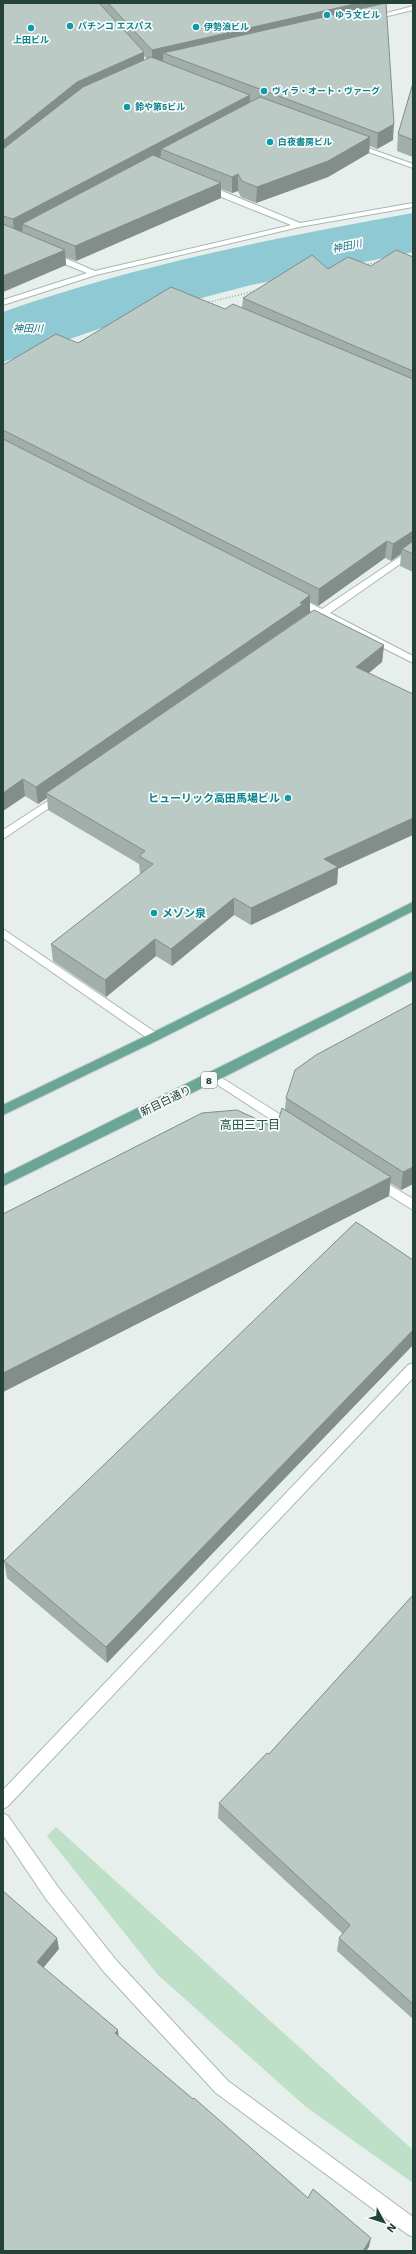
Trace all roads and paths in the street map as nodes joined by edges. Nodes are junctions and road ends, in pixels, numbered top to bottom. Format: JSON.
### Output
{"nodes":[{"id":1,"x":413,"y":8,"type":"edge"},
{"id":2,"x":367,"y":19,"type":"edge"},
{"id":3,"x":347,"y":142,"type":"edge"},
{"id":4,"x":413,"y":166,"type":"edge"},
{"id":5,"x":196,"y":183,"type":"edge"},
{"id":6,"x":413,"y":205,"type":"edge"},
{"id":7,"x":299,"y":225,"type":"junction"},
{"id":8,"x":43,"y":252,"type":"edge"},
{"id":9,"x":380,"y":262,"type":"edge"},
{"id":10,"x":358,"y":267,"type":"edge"},
{"id":11,"x":94,"y":274,"type":"junction"},
{"id":12,"x":259,"y":290,"type":"edge"},
{"id":13,"x":3,"y":303,"type":"edge"},
{"id":14,"x":205,"y":303,"type":"edge"},
{"id":15,"x":413,"y":551,"type":"edge"},
{"id":16,"x":288,"y":595,"type":"edge"},
{"id":17,"x":323,"y":614,"type":"junction"},
{"id":18,"x":304,"y":627,"type":"edge"},
{"id":19,"x":413,"y":660,"type":"edge"},
{"id":20,"x":68,"y":790,"type":"edge"},
{"id":21,"x":3,"y":835,"type":"edge"},
{"id":22,"x":413,"y":906,"type":"edge"},
{"id":23,"x":3,"y":933,"type":"edge"},
{"id":24,"x":413,"y":975,"type":"edge"},
{"id":25,"x":154,"y":1037,"type":"junction"},
{"id":26,"x":214,"y":1078,"type":"junction"},
{"id":27,"x":3,"y":1110,"type":"edge"},
{"id":28,"x":306,"y":1136,"type":"edge"},
{"id":29,"x":366,"y":1175,"type":"edge"},
{"id":30,"x":3,"y":1181,"type":"edge"},
{"id":31,"x":413,"y":1205,"type":"edge"},
{"id":32,"x":413,"y":1368,"type":"edge"},
{"id":33,"x":3,"y":1801,"type":"edge"},
{"id":34,"x":3,"y":1821,"type":"edge"},
{"id":35,"x":413,"y":2228,"type":"edge"}],
"edges":[{"from":1,"to":2,"type":"street"},
{"from":3,"to":4,"type":"street"},
{"from":5,"to":7,"type":"street"},
{"from":6,"to":7,"type":"street"},
{"from":7,"to":11,"type":"street"},
{"from":8,"to":11,"type":"street"},
{"from":9,"to":10,"type":"path"},
{"from":11,"to":13,"type":"street"},
{"from":12,"to":14,"type":"path"},
{"from":15,"to":17,"type":"street"},
{"from":16,"to":17,"type":"street"},
{"from":17,"to":18,"type":"street"},
{"from":17,"to":19,"type":"street"},
{"from":20,"to":21,"type":"street"},
{"from":22,"to":25,"type":"main road"},
{"from":23,"to":25,"type":"street"},
{"from":24,"to":26,"type":"main road","name":"新目白通り","number":"8"},
{"from":25,"to":27,"type":"main road"},
{"from":26,"to":28,"type":"street"},
{"from":26,"to":30,"type":"main road","name":"新目白通り","number":"8"},
{"from":29,"to":31,"type":"street"},
{"from":32,"to":33,"type":"street"},
{"from":34,"to":35,"type":"street"}]}
